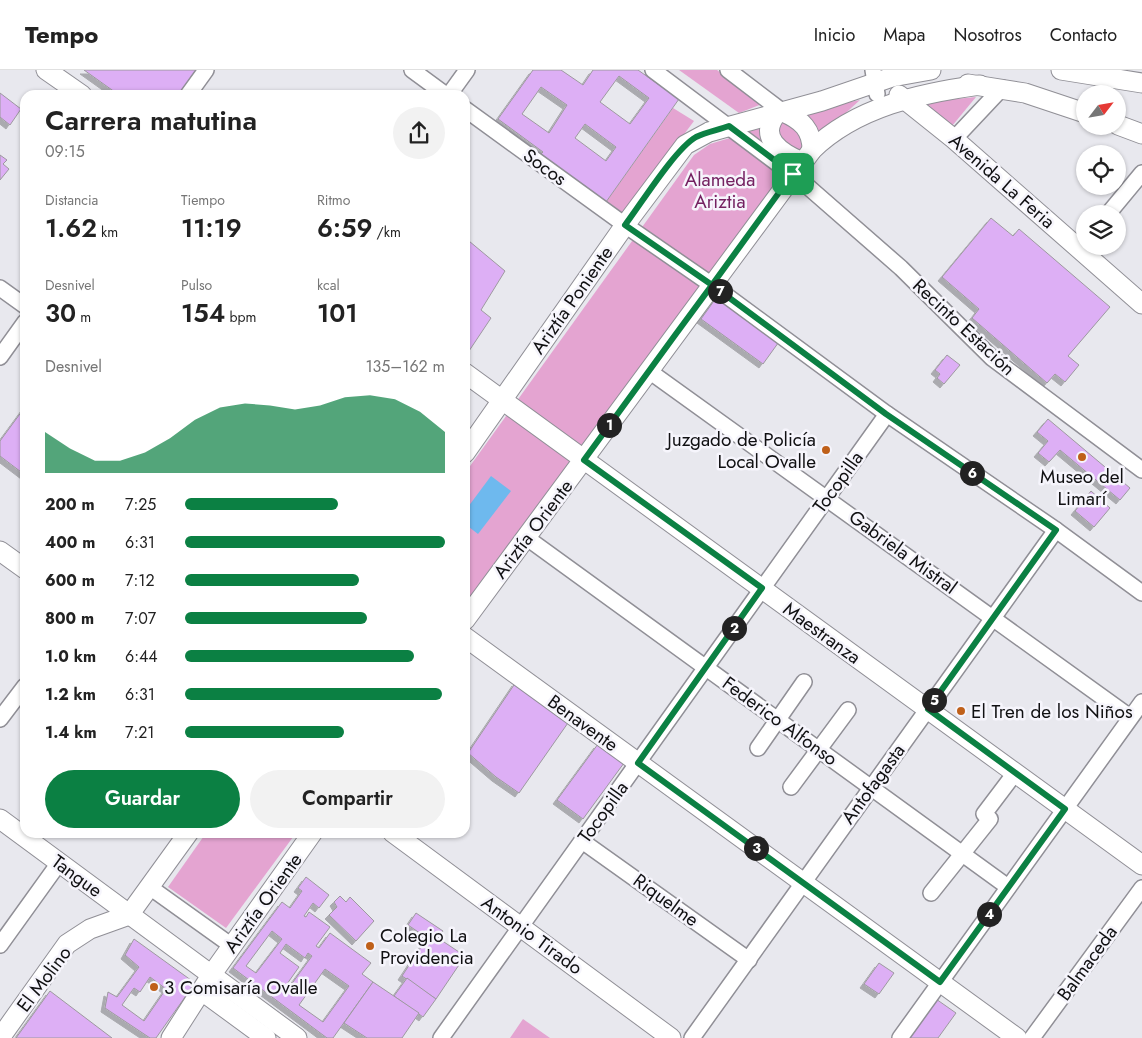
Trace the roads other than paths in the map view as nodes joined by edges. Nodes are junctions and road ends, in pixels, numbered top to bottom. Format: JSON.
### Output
{"nodes":[{"id":1,"x":46,"y":70,"type":"edge"},
{"id":2,"x":206,"y":70,"type":"edge"},
{"id":3,"x":412,"y":70,"type":"edge"},
{"id":4,"x":466,"y":70,"type":"edge"},
{"id":5,"x":653,"y":70,"type":"edge"},
{"id":6,"x":728,"y":70,"type":"edge"},
{"id":7,"x":1061,"y":70,"type":"edge"},
{"id":8,"x":924,"y":71,"type":"edge"},
{"id":9,"x":876,"y":81,"type":"edge"},
{"id":10,"x":1142,"y":83,"type":"edge"},
{"id":11,"x":980,"y":86,"type":"junction"},
{"id":12,"x":1002,"y":88,"type":"junction"},
{"id":13,"x":75,"y":90,"type":"edge"},
{"id":14,"x":192,"y":90,"type":"edge"},
{"id":15,"x":440,"y":90,"type":"edge"},
{"id":16,"x":451,"y":90,"type":"edge"},
{"id":17,"x":906,"y":99,"type":"junction"},
{"id":18,"x":1076,"y":110,"type":"edge"},
{"id":19,"x":780,"y":112,"type":"junction"},
{"id":20,"x":470,"y":113,"type":"edge"},
{"id":21,"x":729,"y":126,"type":"junction"},
{"id":22,"x":1126,"y":128,"type":"edge"},
{"id":23,"x":829,"y":134,"type":"junction"},
{"id":24,"x":1142,"y":134,"type":"edge"},
{"id":25,"x":954,"y":140,"type":"junction"},
{"id":26,"x":802,"y":162,"type":"junction"},
{"id":27,"x":1142,"y":172,"type":"edge"},
{"id":28,"x":1115,"y":205,"type":"edge"},
{"id":29,"x":625,"y":225,"type":"junction"},
{"id":30,"x":1076,"y":239,"type":"edge"},
{"id":31,"x":1093,"y":255,"type":"edge"},
{"id":32,"x":712,"y":285,"type":"junction"},
{"id":33,"x":0,"y":288,"type":"edge"},
{"id":34,"x":20,"y":302,"type":"edge"},
{"id":35,"x":1142,"y":304,"type":"edge"},
{"id":36,"x":20,"y":329,"type":"edge"},
{"id":37,"x":0,"y":357,"type":"edge"},
{"id":38,"x":649,"y":371,"type":"junction"},
{"id":39,"x":470,"y":377,"type":"edge"},
{"id":40,"x":503,"y":400,"type":"junction"},
{"id":41,"x":886,"y":414,"type":"junction"},
{"id":42,"x":470,"y":446,"type":"edge"},
{"id":43,"x":584,"y":460,"type":"junction"},
{"id":44,"x":1142,"y":470,"type":"edge"},
{"id":45,"x":826,"y":497,"type":"junction"},
{"id":46,"x":1056,"y":530,"type":"junction"},
{"id":47,"x":527,"y":538,"type":"junction"},
{"id":48,"x":0,"y":551,"type":"edge"},
{"id":49,"x":20,"y":565,"type":"edge"},
{"id":50,"x":762,"y":588,"type":"junction"},
{"id":51,"x":1142,"y":593,"type":"edge"},
{"id":52,"x":470,"y":613,"type":"edge"},
{"id":53,"x":993,"y":617,"type":"junction"},
{"id":54,"x":470,"y":641,"type":"edge"},
{"id":55,"x":706,"y":668,"type":"junction"},
{"id":56,"x":804,"y":682,"type":"dead end"},
{"id":57,"x":20,"y":693,"type":"edge"},
{"id":58,"x":1142,"y":702,"type":"edge"},
{"id":59,"x":928,"y":709,"type":"junction"},
{"id":60,"x":848,"y":710,"type":"dead end"},
{"id":61,"x":1130,"y":718,"type":"junction"},
{"id":62,"x":0,"y":719,"type":"edge"},
{"id":63,"x":777,"y":720,"type":"junction"},
{"id":64,"x":758,"y":748,"type":"dead end"},
{"id":65,"x":818,"y":749,"type":"junction"},
{"id":66,"x":638,"y":763,"type":"junction"},
{"id":67,"x":1015,"y":773,"type":"junction"},
{"id":68,"x":791,"y":787,"type":"dead end"},
{"id":69,"x":871,"y":787,"type":"junction"},
{"id":70,"x":1065,"y":809,"type":"junction"},
{"id":71,"x":0,"y":819,"type":"edge"},
{"id":72,"x":20,"y":834,"type":"edge"},
{"id":73,"x":25,"y":838,"type":"edge"},
{"id":74,"x":185,"y":838,"type":"edge"},
{"id":75,"x":309,"y":838,"type":"edge"},
{"id":76,"x":400,"y":838,"type":"edge"},
{"id":77,"x":582,"y":841,"type":"junction"},
{"id":78,"x":962,"y":853,"type":"junction"},
{"id":79,"x":59,"y":863,"type":"junction"},
{"id":80,"x":1142,"y":865,"type":"edge"},
{"id":81,"x":802,"y":882,"type":"junction"},
{"id":82,"x":1008,"y":887,"type":"junction"},
{"id":83,"x":150,"y":888,"type":"junction"},
{"id":84,"x":1142,"y":888,"type":"edge"},
{"id":85,"x":931,"y":893,"type":"dead end"},
{"id":86,"x":110,"y":900,"type":"junction"},
{"id":87,"x":129,"y":914,"type":"junction"},
{"id":88,"x":520,"y":927,"type":"junction"},
{"id":89,"x":94,"y":928,"type":"junction"},
{"id":90,"x":0,"y":944,"type":"edge"},
{"id":91,"x":232,"y":946,"type":"junction"},
{"id":92,"x":749,"y":960,"type":"junction"},
{"id":93,"x":212,"y":974,"type":"junction"},
{"id":94,"x":940,"y":982,"type":"junction"},
{"id":95,"x":202,"y":991,"type":"junction"},
{"id":96,"x":0,"y":1038,"type":"edge"},
{"id":97,"x":171,"y":1038,"type":"edge"},
{"id":98,"x":266,"y":1038,"type":"edge"},
{"id":99,"x":297,"y":1038,"type":"edge"},
{"id":100,"x":441,"y":1038,"type":"edge"},
{"id":101,"x":671,"y":1038,"type":"edge"},
{"id":102,"x":692,"y":1038,"type":"edge"},
{"id":103,"x":900,"y":1038,"type":"edge"},
{"id":104,"x":1017,"y":1038,"type":"edge"},
{"id":105,"x":1032,"y":1038,"type":"edge"}],
"edges":[{"from":1,"to":13,"type":"main road"},
{"from":2,"to":14,"type":"street"},
{"from":3,"to":15,"type":"street"},
{"from":4,"to":16,"type":"street"},
{"from":5,"to":21,"type":"street","name":"Recinto Estación"},
{"from":6,"to":19,"type":"street"},
{"from":7,"to":10,"type":"main road"},
{"from":8,"to":9,"type":"main road"},
{"from":9,"to":11,"type":"main road"},
{"from":9,"to":17,"type":"main road"},
{"from":9,"to":19,"type":"main road","name":"Ariztía Poniente"},
{"from":9,"to":23,"type":"main road"},
{"from":11,"to":12,"type":"main road"},
{"from":11,"to":17,"type":"main road","name":"Ariztía Oriente"},
{"from":12,"to":18,"type":"main road"},
{"from":12,"to":25,"type":"street"},
{"from":17,"to":23,"type":"main road","name":"Ariztía Oriente"},
{"from":17,"to":25,"type":"main road","name":"Avenida La Feria"},
{"from":19,"to":21,"type":"main road","name":"Ariztía Poniente"},
{"from":19,"to":26,"type":"main road"},
{"from":19,"to":26,"type":"main road"},
{"from":20,"to":29,"type":"street","name":"Socos"},
{"from":21,"to":26,"type":"street","name":"Recinto Estación"},
{"from":21,"to":29,"type":"main road","name":"Ariztía Poniente"},
{"from":22,"to":24,"type":"main road"},
{"from":23,"to":26,"type":"main road","name":"Ariztía Oriente"},
{"from":25,"to":30,"type":"main road","name":"Avenida La Feria"},
{"from":26,"to":32,"type":"main road","name":"Ariztía Oriente"},
{"from":26,"to":44,"type":"street","name":"Recinto Estación"},
{"from":27,"to":28,"type":"street"},
{"from":29,"to":32,"type":"street","name":"Socos"},
{"from":29,"to":40,"type":"main road","name":"Ariztía Poniente"},
{"from":31,"to":35,"type":"main road","name":"Avenida La Feria"},
{"from":32,"to":38,"type":"main road","name":"Ariztía Oriente"},
{"from":32,"to":41,"type":"street","name":"Socos"},
{"from":33,"to":34,"type":"street"},
{"from":36,"to":37,"type":"street"},
{"from":38,"to":43,"type":"main road","name":"Ariztía Oriente"},
{"from":38,"to":45,"type":"street","name":"Gabriela Mistral"},
{"from":39,"to":40,"type":"main road","name":"Maestranza"},
{"from":40,"to":42,"type":"main road","name":"Ariztía Poniente"},
{"from":40,"to":43,"type":"main road","name":"Maestranza"},
{"from":41,"to":45,"type":"street","name":"Tocopilla"},
{"from":41,"to":46,"type":"street","name":"Socos"},
{"from":43,"to":47,"type":"main road","name":"Ariztía Oriente"},
{"from":43,"to":50,"type":"main road","name":"Maestranza"},
{"from":45,"to":50,"type":"street","name":"Tocopilla"},
{"from":45,"to":53,"type":"street","name":"Gabriela Mistral"},
{"from":46,"to":51,"type":"street","name":"Socos"},
{"from":46,"to":53,"type":"street","name":"Antofagasta"},
{"from":47,"to":52,"type":"main road","name":"Ariztía Oriente"},
{"from":47,"to":55,"type":"street","name":"Federico Alfonso"},
{"from":48,"to":49,"type":"main road"},
{"from":50,"to":55,"type":"street","name":"Tocopilla"},
{"from":50,"to":59,"type":"main road","name":"Maestranza"},
{"from":53,"to":59,"type":"street","name":"Antofagasta"},
{"from":53,"to":61,"type":"street","name":"Gabriela Mistral"},
{"from":54,"to":66,"type":"main road","name":"Benavente"},
{"from":55,"to":63,"type":"street","name":"Federico Alfonso"},
{"from":55,"to":66,"type":"street","name":"Tocopilla"},
{"from":56,"to":63,"type":"street"},
{"from":57,"to":62,"type":"street"},
{"from":58,"to":61,"type":"street"},
{"from":59,"to":67,"type":"main road","name":"Maestranza"},
{"from":59,"to":69,"type":"street","name":"Antofagasta"},
{"from":60,"to":65,"type":"street"},
{"from":61,"to":70,"type":"street"},
{"from":63,"to":64,"type":"street"},
{"from":63,"to":65,"type":"street","name":"Federico Alfonso"},
{"from":65,"to":68,"type":"street"},
{"from":65,"to":69,"type":"street","name":"Federico Alfonso"},
{"from":66,"to":77,"type":"street","name":"Tocopilla"},
{"from":66,"to":81,"type":"main road","name":"Benavente"},
{"from":67,"to":70,"type":"main road","name":"Maestranza"},
{"from":67,"to":78,"type":"street"},
{"from":69,"to":78,"type":"street","name":"Federico Alfonso"},
{"from":69,"to":81,"type":"street","name":"Antofagasta"},
{"from":70,"to":80,"type":"main road","name":"Maestranza"},
{"from":70,"to":82,"type":"street"},
{"from":71,"to":72,"type":"main road","name":"Tangue"},
{"from":73,"to":79,"type":"main road","name":"Tangue"},
{"from":74,"to":83,"type":"main road"},
{"from":75,"to":91,"type":"main road","name":"Ariztía Oriente"},
{"from":76,"to":88,"type":"main road","name":"Antonio Tirado"},
{"from":77,"to":88,"type":"street","name":"Tocopilla"},
{"from":77,"to":92,"type":"street","name":"Riquelme"},
{"from":78,"to":82,"type":"street","name":"Federico Alfonso"},
{"from":78,"to":85,"type":"street"},
{"from":79,"to":86,"type":"main road","name":"Tangue"},
{"from":79,"to":90,"type":"street"},
{"from":81,"to":92,"type":"street","name":"Antofagasta"},
{"from":81,"to":94,"type":"main road","name":"Benavente"},
{"from":82,"to":94,"type":"street"},
{"from":83,"to":87,"type":"main road"},
{"from":83,"to":91,"type":"street"},
{"from":84,"to":105,"type":"street","name":"Balmaceda"},
{"from":86,"to":87,"type":"main road","name":"Tangue"},
{"from":86,"to":89,"type":"main road","name":"El Molino"},
{"from":87,"to":89,"type":"main road","name":"El Molino"},
{"from":87,"to":93,"type":"main road","name":"Tangue"},
{"from":88,"to":100,"type":"street","name":"Tocopilla"},
{"from":88,"to":101,"type":"main road","name":"Antonio Tirado"},
{"from":89,"to":96,"type":"main road","name":"El Molino"},
{"from":91,"to":93,"type":"main road","name":"Ariztía Oriente"},
{"from":92,"to":102,"type":"street","name":"Antofagasta"},
{"from":93,"to":95,"type":"main road","name":"Ariztía Oriente"},
{"from":93,"to":99,"type":"main road","name":"Tangue"},
{"from":94,"to":103,"type":"street"},
{"from":94,"to":104,"type":"main road","name":"Benavente"},
{"from":95,"to":97,"type":"main road","name":"Ariztía Oriente"},
{"from":95,"to":98,"type":"main road"}]}
